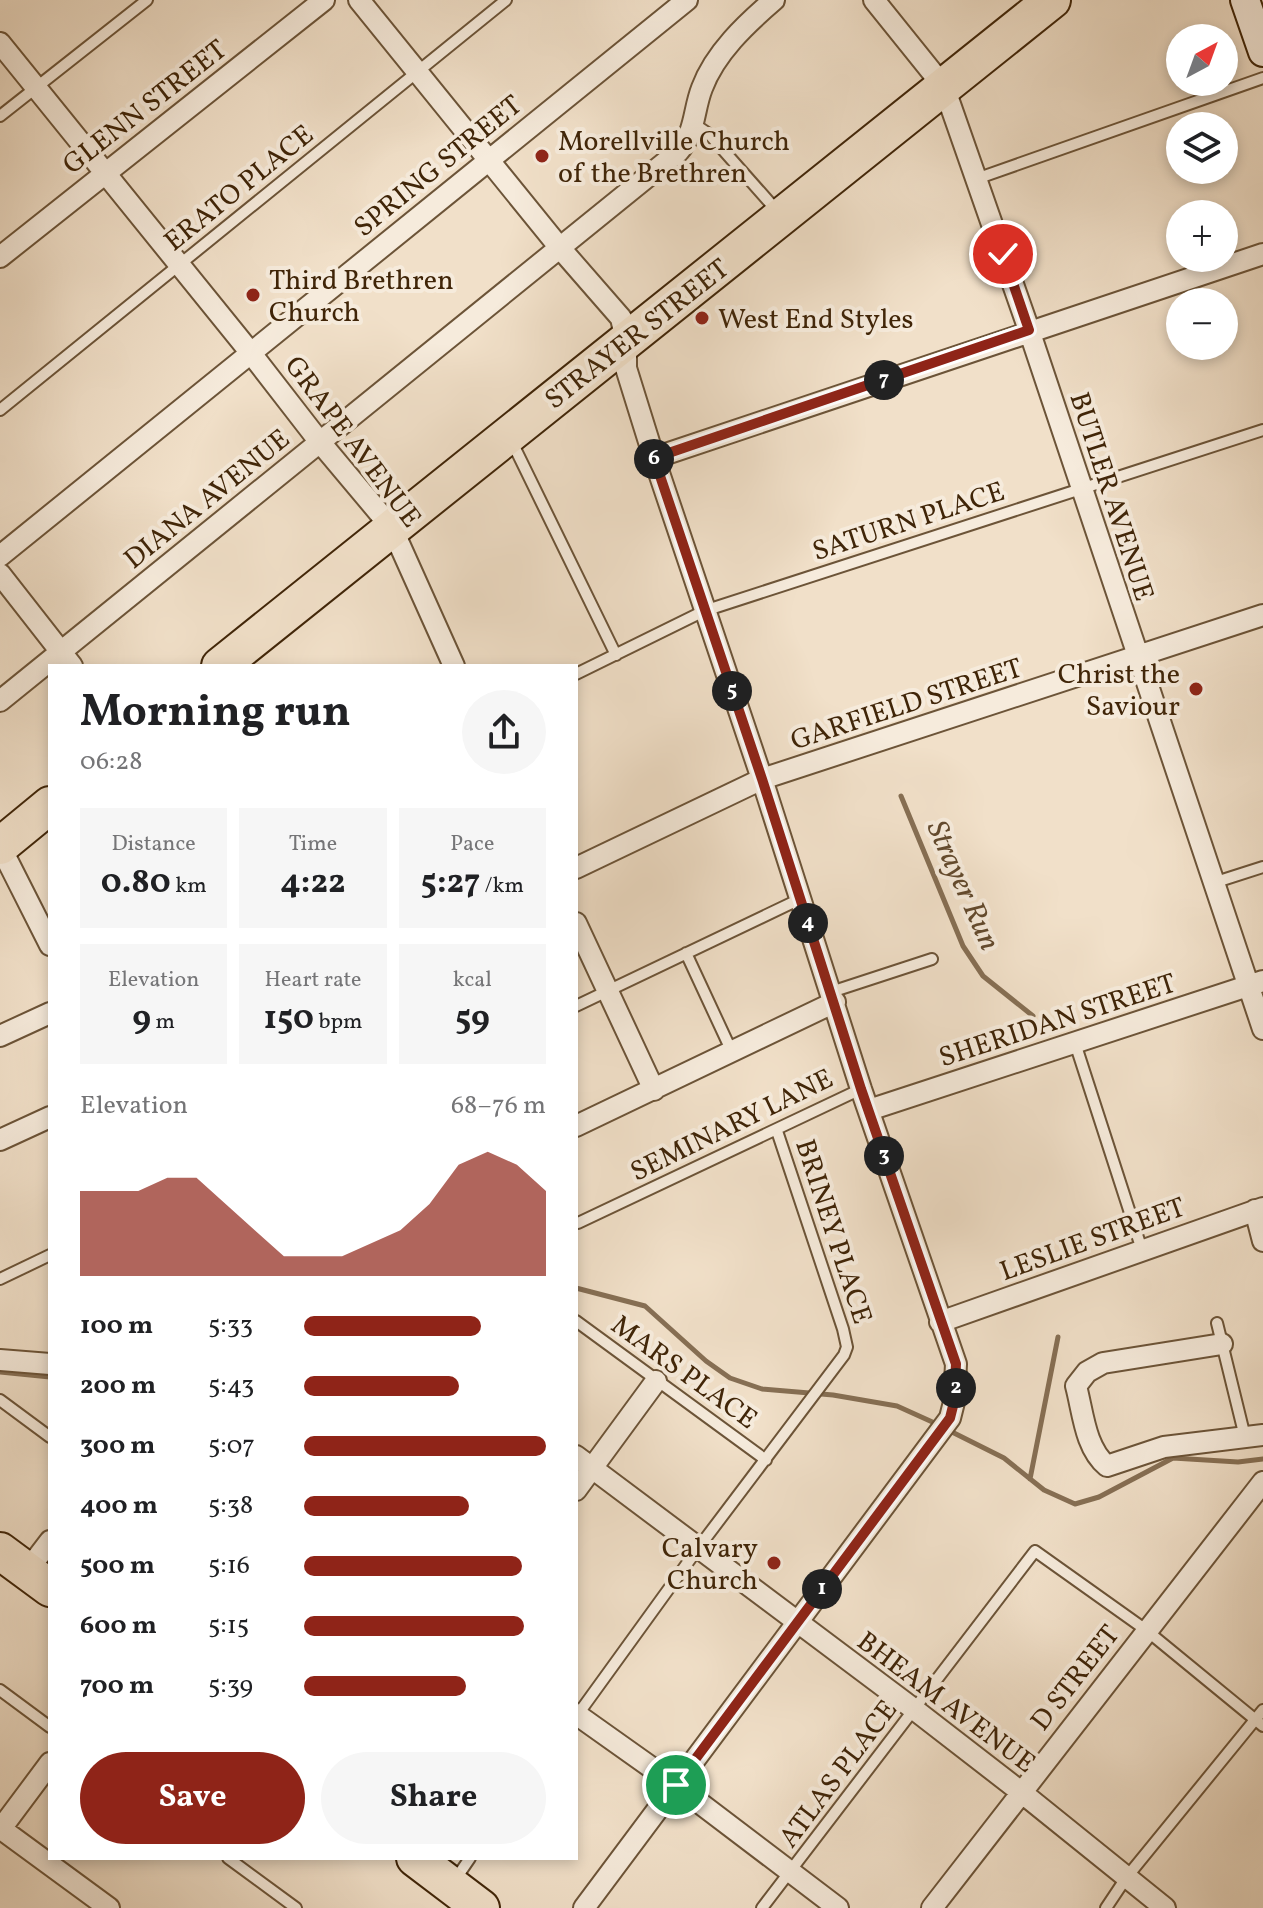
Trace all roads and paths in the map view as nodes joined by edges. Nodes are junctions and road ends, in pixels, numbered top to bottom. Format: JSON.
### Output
{"nodes":[{"id":1,"x":147,"y":0,"type":"edge"},
{"id":2,"x":324,"y":0,"type":"edge"},
{"id":3,"x":359,"y":0,"type":"edge"},
{"id":4,"x":506,"y":0,"type":"edge"},
{"id":5,"x":687,"y":0,"type":"edge"},
{"id":6,"x":774,"y":0,"type":"edge"},
{"id":7,"x":874,"y":0,"type":"edge"},
{"id":8,"x":1052,"y":0,"type":"edge"},
{"id":9,"x":1245,"y":0,"type":"edge"},
{"id":10,"x":0,"y":43,"type":"edge"},
{"id":11,"x":1263,"y":52,"type":"edge"},
{"id":12,"x":419,"y":71,"type":"junction"},
{"id":13,"x":1263,"y":78,"type":"edge"},
{"id":14,"x":944,"y":87,"type":"junction"},
{"id":15,"x":35,"y":88,"type":"junction"},
{"id":16,"x":0,"y":116,"type":"edge"},
{"id":17,"x":694,"y":124,"type":"junction"},
{"id":18,"x":490,"y":158,"type":"junction"},
{"id":19,"x":105,"y":172,"type":"junction"},
{"id":20,"x":976,"y":179,"type":"junction"},
{"id":21,"x":783,"y":217,"type":"junction"},
{"id":22,"x":560,"y":248,"type":"junction"},
{"id":23,"x":1263,"y":254,"type":"edge"},
{"id":24,"x":0,"y":257,"type":"edge"},
{"id":25,"x":179,"y":265,"type":"junction"},
{"id":26,"x":1029,"y":330,"type":"junction"},
{"id":27,"x":626,"y":341,"type":"junction"},
{"id":28,"x":250,"y":352,"type":"junction"},
{"id":29,"x":0,"y":410,"type":"edge"},
{"id":30,"x":1263,"y":430,"type":"edge"},
{"id":31,"x":508,"y":435,"type":"junction"},
{"id":32,"x":319,"y":441,"type":"junction"},
{"id":33,"x":654,"y":458,"type":"junction"},
{"id":34,"x":1081,"y":489,"type":"junction"},
{"id":35,"x":392,"y":528,"type":"junction"},
{"id":36,"x":0,"y":556,"type":"edge"},
{"id":37,"x":0,"y":574,"type":"edge"},
{"id":38,"x":704,"y":611,"type":"junction"},
{"id":39,"x":1263,"y":615,"type":"edge"},
{"id":40,"x":616,"y":655,"type":"junction"},
{"id":41,"x":1137,"y":657,"type":"junction"},
{"id":42,"x":66,"y":659,"type":"edge"},
{"id":43,"x":222,"y":664,"type":"edge"},
{"id":44,"x":453,"y":664,"type":"edge"},
{"id":45,"x":48,"y":670,"type":"edge"},
{"id":46,"x":578,"y":673,"type":"edge"},
{"id":47,"x":0,"y":701,"type":"edge"},
{"id":48,"x":762,"y":779,"type":"junction"},
{"id":49,"x":48,"y":807,"type":"edge"},
{"id":50,"x":0,"y":846,"type":"edge"},
{"id":51,"x":578,"y":867,"type":"edge"},
{"id":52,"x":1263,"y":867,"type":"edge"},
{"id":53,"x":1213,"y":883,"type":"junction"},
{"id":54,"x":800,"y":899,"type":"junction"},
{"id":55,"x":578,"y":927,"type":"edge"},
{"id":56,"x":48,"y":936,"type":"edge"},
{"id":57,"x":686,"y":953,"type":"junction"},
{"id":58,"x":932,"y":959,"type":"dead end"},
{"id":59,"x":1255,"y":983,"type":"edge"},
{"id":60,"x":608,"y":990,"type":"junction"},
{"id":61,"x":833,"y":997,"type":"junction"},
{"id":62,"x":578,"y":1005,"type":"edge"},
{"id":63,"x":48,"y":1014,"type":"edge"},
{"id":64,"x":1263,"y":1029,"type":"edge"},
{"id":65,"x":0,"y":1036,"type":"edge"},
{"id":66,"x":1075,"y":1043,"type":"junction"},
{"id":67,"x":732,"y":1052,"type":"junction"},
{"id":68,"x":861,"y":1089,"type":"junction"},
{"id":69,"x":654,"y":1090,"type":"junction"},
{"id":70,"x":869,"y":1110,"type":"junction"},
{"id":71,"x":48,"y":1118,"type":"edge"},
{"id":72,"x":578,"y":1125,"type":"edge"},
{"id":73,"x":777,"y":1131,"type":"junction"},
{"id":74,"x":0,"y":1140,"type":"edge"},
{"id":75,"x":1259,"y":1209,"type":"edge"},
{"id":76,"x":578,"y":1223,"type":"dead end"},
{"id":77,"x":1263,"y":1241,"type":"edge"},
{"id":78,"x":1142,"y":1250,"type":"junction"},
{"id":79,"x":48,"y":1256,"type":"edge"},
{"id":80,"x":0,"y":1279,"type":"edge"},
{"id":81,"x":578,"y":1322,"type":"edge"},
{"id":82,"x":940,"y":1322,"type":"junction"},
{"id":83,"x":1217,"y":1323,"type":"dead end"},
{"id":84,"x":1222,"y":1344,"type":"junction"},
{"id":85,"x":0,"y":1360,"type":"edge"},
{"id":86,"x":48,"y":1364,"type":"edge"},
{"id":87,"x":656,"y":1381,"type":"junction"},
{"id":88,"x":0,"y":1400,"type":"edge"},
{"id":89,"x":48,"y":1436,"type":"edge"},
{"id":90,"x":1254,"y":1436,"type":"edge"},
{"id":91,"x":766,"y":1460,"type":"junction"},
{"id":92,"x":584,"y":1462,"type":"edge"},
{"id":93,"x":1263,"y":1482,"type":"edge"},
{"id":94,"x":578,"y":1483,"type":"edge"},
{"id":95,"x":48,"y":1543,"type":"edge"},
{"id":96,"x":699,"y":1547,"type":"junction"},
{"id":97,"x":26,"y":1570,"type":"edge"},
{"id":98,"x":797,"y":1623,"type":"junction"},
{"id":99,"x":1146,"y":1630,"type":"junction"},
{"id":100,"x":0,"y":1690,"type":"edge"},
{"id":101,"x":915,"y":1710,"type":"junction"},
{"id":102,"x":1263,"y":1710,"type":"edge"},
{"id":103,"x":578,"y":1712,"type":"edge"},
{"id":104,"x":578,"y":1716,"type":"edge"},
{"id":105,"x":1259,"y":1723,"type":"edge"},
{"id":106,"x":48,"y":1726,"type":"edge"},
{"id":107,"x":48,"y":1766,"type":"edge"},
{"id":108,"x":676,"y":1785,"type":"junction"},
{"id":109,"x":1021,"y":1792,"type":"junction"},
{"id":110,"x":0,"y":1829,"type":"edge"},
{"id":111,"x":231,"y":1860,"type":"edge"},
{"id":112,"x":422,"y":1860,"type":"edge"},
{"id":113,"x":461,"y":1872,"type":"edge"},
{"id":114,"x":792,"y":1872,"type":"junction"},
{"id":115,"x":1126,"y":1878,"type":"junction"},
{"id":116,"x":109,"y":1908,"type":"edge"},
{"id":117,"x":296,"y":1908,"type":"edge"},
{"id":118,"x":481,"y":1908,"type":"edge"},
{"id":119,"x":584,"y":1908,"type":"edge"},
{"id":120,"x":762,"y":1908,"type":"edge"},
{"id":121,"x":838,"y":1908,"type":"edge"},
{"id":122,"x":932,"y":1908,"type":"edge"},
{"id":123,"x":1106,"y":1908,"type":"edge"},
{"id":124,"x":1165,"y":1908,"type":"edge"}],
"edges":[{"from":1,"to":15,"type":"lane"},
{"from":2,"to":19,"type":"street","name":"GLENN STREET"},
{"from":3,"to":12,"type":"street"},
{"from":4,"to":12,"type":"lane","name":"ERATO PLACE"},
{"from":5,"to":18,"type":"street","name":"SPRING STREET"},
{"from":6,"to":17,"type":"street"},
{"from":7,"to":14,"type":"street","name":"BUTLER AVENUE"},
{"from":8,"to":14,"type":"highway","name":"STRAYER STREET"},
{"from":9,"to":11,"type":"street"},
{"from":10,"to":15,"type":"street","name":"GRAPE AVENUE"},
{"from":12,"to":18,"type":"street"},
{"from":12,"to":25,"type":"lane","name":"ERATO PLACE"},
{"from":13,"to":20,"type":"lane"},
{"from":14,"to":20,"type":"street","name":"BUTLER AVENUE"},
{"from":14,"to":21,"type":"highway","name":"STRAYER STREET"},
{"from":15,"to":16,"type":"lane"},
{"from":15,"to":19,"type":"street","name":"GRAPE AVENUE"},
{"from":17,"to":21,"type":"lane"},
{"from":17,"to":22,"type":"street","name":"DIANA AVENUE"},
{"from":18,"to":22,"type":"street"},
{"from":18,"to":28,"type":"street","name":"SPRING STREET"},
{"from":19,"to":24,"type":"street","name":"GLENN STREET"},
{"from":19,"to":25,"type":"street","name":"GRAPE AVENUE"},
{"from":20,"to":26,"type":"street","name":"BUTLER AVENUE"},
{"from":21,"to":27,"type":"highway","name":"STRAYER STREET"},
{"from":22,"to":27,"type":"street"},
{"from":22,"to":32,"type":"street","name":"DIANA AVENUE"},
{"from":23,"to":26,"type":"street"},
{"from":25,"to":28,"type":"street","name":"GRAPE AVENUE"},
{"from":25,"to":29,"type":"lane","name":"ERATO PLACE"},
{"from":26,"to":33,"type":"street"},
{"from":26,"to":34,"type":"street","name":"BUTLER AVENUE"},
{"from":27,"to":31,"type":"highway","name":"STRAYER STREET"},
{"from":27,"to":33,"type":"street"},
{"from":28,"to":32,"type":"street","name":"GRAPE AVENUE"},
{"from":28,"to":36,"type":"street","name":"SPRING STREET"},
{"from":30,"to":34,"type":"lane","name":"SATURN PLACE"},
{"from":31,"to":35,"type":"highway","name":"STRAYER STREET"},
{"from":31,"to":40,"type":"lane"},
{"from":32,"to":35,"type":"street","name":"GRAPE AVENUE"},
{"from":32,"to":42,"type":"street","name":"DIANA AVENUE"},
{"from":33,"to":38,"type":"street"},
{"from":34,"to":38,"type":"lane","name":"SATURN PLACE"},
{"from":34,"to":41,"type":"street","name":"BUTLER AVENUE"},
{"from":35,"to":43,"type":"highway","name":"STRAYER STREET"},
{"from":35,"to":44,"type":"street","name":"GRAPE AVENUE"},
{"from":37,"to":42,"type":"street"},
{"from":38,"to":40,"type":"lane","name":"SATURN PLACE"},
{"from":38,"to":48,"type":"street"},
{"from":39,"to":41,"type":"street","name":"GARFIELD STREET"},
{"from":40,"to":46,"type":"lane","name":"SATURN PLACE"},
{"from":41,"to":48,"type":"street","name":"GARFIELD STREET"},
{"from":41,"to":53,"type":"street","name":"BUTLER AVENUE"},
{"from":45,"to":47,"type":"street","name":"DIANA AVENUE"},
{"from":48,"to":51,"type":"street","name":"GARFIELD STREET"},
{"from":48,"to":54,"type":"street"},
{"from":49,"to":50,"type":"highway"},
{"from":50,"to":56,"type":"street"},
{"from":52,"to":53,"type":"lane"},
{"from":53,"to":59,"type":"street","name":"BUTLER AVENUE"},
{"from":54,"to":57,"type":"lane"},
{"from":54,"to":61,"type":"street"},
{"from":55,"to":60,"type":"street"},
{"from":57,"to":60,"type":"lane"},
{"from":57,"to":67,"type":"lane"},
{"from":58,"to":61,"type":"lane"},
{"from":59,"to":64,"type":"street","name":"BUTLER AVENUE"},
{"from":59,"to":66,"type":"street","name":"SHERIDAN STREET"},
{"from":60,"to":62,"type":"lane"},
{"from":60,"to":69,"type":"street"},
{"from":61,"to":67,"type":"street"},
{"from":61,"to":68,"type":"street"},
{"from":63,"to":65,"type":"street"},
{"from":66,"to":70,"type":"street","name":"SHERIDAN STREET"},
{"from":66,"to":78,"type":"lane"},
{"from":67,"to":69,"type":"street"},
{"from":68,"to":70,"type":"street"},
{"from":68,"to":73,"type":"lane","name":"SEMINARY LANE"},
{"from":69,"to":72,"type":"street"},
{"from":70,"to":82,"type":"street"},
{"from":71,"to":74,"type":"street"},
{"from":73,"to":76,"type":"lane","name":"SEMINARY LANE"},
{"from":73,"to":91,"type":"lane","name":"BRINEY PLACE"},
{"from":75,"to":77,"type":"street"},
{"from":75,"to":78,"type":"street","name":"LESLIE STREET"},
{"from":78,"to":82,"type":"street","name":"LESLIE STREET"},
{"from":79,"to":80,"type":"lane"},
{"from":81,"to":87,"type":"lane","name":"MARS PLACE"},
{"from":82,"to":98,"type":"street"},
{"from":83,"to":84,"type":"lane"},
{"from":84,"to":90,"type":"lane"},
{"from":84,"to":90,"type":"street"},
{"from":85,"to":86,"type":"street"},
{"from":87,"to":91,"type":"lane","name":"MARS PLACE"},
{"from":87,"to":92,"type":"street"},
{"from":88,"to":89,"type":"lane"},
{"from":91,"to":96,"type":"lane"},
{"from":92,"to":94,"type":"street"},
{"from":92,"to":96,"type":"street","name":"BHEAM AVENUE"},
{"from":93,"to":99,"type":"street","name":"D STREET"},
{"from":95,"to":97,"type":"street"},
{"from":96,"to":98,"type":"street","name":"BHEAM AVENUE"},
{"from":96,"to":103,"type":"lane"},
{"from":98,"to":101,"type":"street","name":"BHEAM AVENUE"},
{"from":98,"to":108,"type":"street"},
{"from":99,"to":101,"type":"lane","name":"ATLAS PLACE"},
{"from":99,"to":105,"type":"lane"},
{"from":99,"to":109,"type":"street","name":"D STREET"},
{"from":100,"to":106,"type":"lane"},
{"from":101,"to":109,"type":"street","name":"BHEAM AVENUE"},
{"from":101,"to":114,"type":"lane","name":"ATLAS PLACE"},
{"from":102,"to":105,"type":"lane"},
{"from":104,"to":108,"type":"street"},
{"from":105,"to":115,"type":"lane"},
{"from":107,"to":110,"type":"street"},
{"from":108,"to":114,"type":"street"},
{"from":108,"to":119,"type":"street"},
{"from":109,"to":115,"type":"street","name":"BHEAM AVENUE"},
{"from":109,"to":122,"type":"street","name":"D STREET"},
{"from":110,"to":116,"type":"street"},
{"from":111,"to":117,"type":"lane"},
{"from":112,"to":113,"type":"highway"},
{"from":113,"to":118,"type":"highway"},
{"from":114,"to":120,"type":"lane","name":"ATLAS PLACE"},
{"from":114,"to":121,"type":"street"},
{"from":115,"to":123,"type":"lane"},
{"from":115,"to":124,"type":"street","name":"BHEAM AVENUE"}]}
